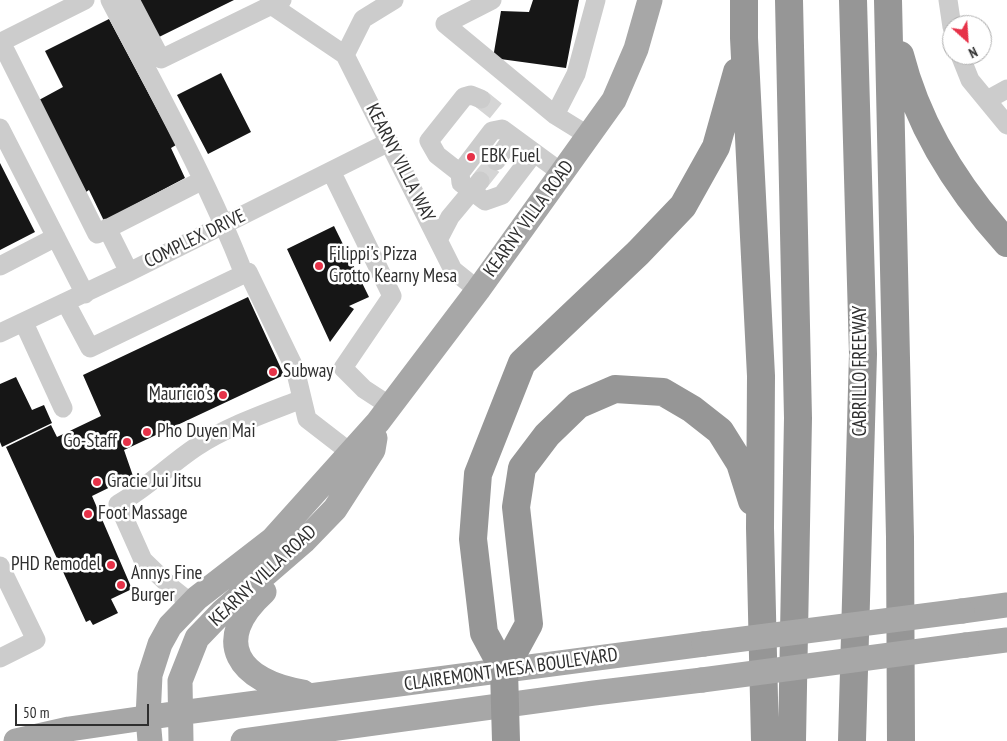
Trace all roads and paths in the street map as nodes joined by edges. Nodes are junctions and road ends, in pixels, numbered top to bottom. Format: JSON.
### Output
{"nodes":[{"id":1,"x":85,"y":0,"type":"edge"},
{"id":2,"x":110,"y":0,"type":"edge"},
{"id":3,"x":130,"y":0,"type":"edge"},
{"id":4,"x":394,"y":0,"type":"edge"},
{"id":5,"x":492,"y":0,"type":"edge"},
{"id":6,"x":596,"y":0,"type":"edge"},
{"id":7,"x":650,"y":0,"type":"edge"},
{"id":8,"x":744,"y":0,"type":"edge"},
{"id":9,"x":789,"y":0,"type":"edge"},
{"id":10,"x":853,"y":0,"type":"edge"},
{"id":11,"x":948,"y":0,"type":"edge"},
{"id":12,"x":277,"y":3,"type":"edge"},
{"id":13,"x":889,"y":10,"type":"edge"},
{"id":14,"x":950,"y":15,"type":"edge"},
{"id":15,"x":744,"y":38,"type":"junction"},
{"id":16,"x":1,"y":42,"type":"edge"},
{"id":17,"x":345,"y":55,"type":"junction"},
{"id":18,"x":964,"y":65,"type":"edge"},
{"id":19,"x":1007,"y":89,"type":"edge"},
{"id":20,"x":481,"y":99,"type":"dead end"},
{"id":21,"x":987,"y":100,"type":"junction"},
{"id":22,"x":555,"y":115,"type":"junction"},
{"id":23,"x":1007,"y":125,"type":"edge"},
{"id":24,"x":505,"y":127,"type":"junction"},
{"id":25,"x":0,"y":128,"type":"edge"},
{"id":26,"x":589,"y":136,"type":"junction"},
{"id":27,"x":389,"y":142,"type":"junction"},
{"id":28,"x":534,"y":154,"type":"junction"},
{"id":29,"x":496,"y":161,"type":"tunnel mouth"},
{"id":30,"x":331,"y":171,"type":"junction"},
{"id":31,"x":460,"y":173,"type":"junction"},
{"id":32,"x":562,"y":173,"type":"junction"},
{"id":33,"x":203,"y":180,"type":"junction"},
{"id":34,"x":476,"y":186,"type":"junction"},
{"id":35,"x":224,"y":224,"type":"junction"},
{"id":36,"x":107,"y":228,"type":"junction"},
{"id":37,"x":56,"y":237,"type":"junction"},
{"id":38,"x":438,"y":240,"type":"junction"},
{"id":39,"x":1007,"y":243,"type":"edge"},
{"id":40,"x":0,"y":266,"type":"edge"},
{"id":41,"x":129,"y":272,"type":"junction"},
{"id":42,"x":244,"y":274,"type":"junction"},
{"id":43,"x":478,"y":290,"type":"junction"},
{"id":44,"x":85,"y":294,"type":"junction"},
{"id":45,"x":66,"y":303,"type":"junction"},
{"id":46,"x":24,"y":323,"type":"junction"},
{"id":47,"x":0,"y":333,"type":"edge"},
{"id":48,"x":302,"y":399,"type":"junction"},
{"id":49,"x":63,"y":408,"type":"dead end"},
{"id":50,"x":384,"y":414,"type":"junction"},
{"id":51,"x":350,"y":453,"type":"junction"},
{"id":52,"x":760,"y":528,"type":"junction"},
{"id":53,"x":298,"y":546,"type":"junction"},
{"id":54,"x":0,"y":566,"type":"edge"},
{"id":55,"x":192,"y":604,"type":"junction"},
{"id":56,"x":1007,"y":605,"type":"edge"},
{"id":57,"x":1007,"y":640,"type":"edge"},
{"id":58,"x":0,"y":658,"type":"edge"},
{"id":59,"x":504,"y":670,"type":"junction"},
{"id":60,"x":320,"y":695,"type":"junction"},
{"id":61,"x":504,"y":707,"type":"junction"},
{"id":62,"x":179,"y":713,"type":"junction"},
{"id":63,"x":149,"y":729,"type":"edge"},
{"id":64,"x":16,"y":741,"type":"edge"},
{"id":65,"x":181,"y":741,"type":"edge"},
{"id":66,"x":244,"y":741,"type":"edge"},
{"id":67,"x":506,"y":741,"type":"edge"},
{"id":68,"x":765,"y":741,"type":"edge"},
{"id":69,"x":792,"y":741,"type":"edge"},
{"id":70,"x":852,"y":741,"type":"edge"},
{"id":71,"x":900,"y":741,"type":"edge"}],
"edges":[{"from":1,"to":16,"type":"street"},
{"from":2,"to":33,"type":"street"},
{"from":3,"to":12,"type":"street"},
{"from":4,"to":17,"type":"street"},
{"from":5,"to":22,"type":"street"},
{"from":6,"to":22,"type":"street"},
{"from":7,"to":26,"type":"main road","name":"KEARNY VILLA ROAD"},
{"from":8,"to":15,"type":"highway"},
{"from":9,"to":69,"type":"highway"},
{"from":10,"to":70,"type":"highway","name":"CABRILLO FREEWAY"},
{"from":11,"to":14,"type":"street"},
{"from":12,"to":17,"type":"street"},
{"from":13,"to":39,"type":"highway"},
{"from":13,"to":71,"type":"highway"},
{"from":15,"to":52,"type":"highway"},
{"from":15,"to":59,"type":"highway"},
{"from":16,"to":36,"type":"street"},
{"from":17,"to":27,"type":"street","name":"KEARNY VILLA WAY"},
{"from":18,"to":21,"type":"street"},
{"from":19,"to":21,"type":"street"},
{"from":20,"to":31,"type":"street"},
{"from":21,"to":23,"type":"street"},
{"from":22,"to":26,"type":"street"},
{"from":24,"to":28,"type":"street"},
{"from":24,"to":29,"type":"street"},
{"from":24,"to":31,"type":"street"},
{"from":25,"to":37,"type":"street"},
{"from":26,"to":32,"type":"main road","name":"KEARNY VILLA ROAD"},
{"from":27,"to":30,"type":"street","name":"COMPLEX DRIVE"},
{"from":27,"to":38,"type":"street","name":"KEARNY VILLA WAY"},
{"from":28,"to":32,"type":"street"},
{"from":28,"to":34,"type":"street"},
{"from":30,"to":35,"type":"street","name":"COMPLEX DRIVE"},
{"from":30,"to":50,"type":"street"},
{"from":31,"to":34,"type":"street"},
{"from":32,"to":43,"type":"main road","name":"KEARNY VILLA ROAD"},
{"from":33,"to":35,"type":"street"},
{"from":33,"to":36,"type":"street"},
{"from":34,"to":38,"type":"street"},
{"from":35,"to":41,"type":"street","name":"COMPLEX DRIVE"},
{"from":35,"to":42,"type":"street"},
{"from":36,"to":41,"type":"street"},
{"from":37,"to":40,"type":"street"},
{"from":37,"to":44,"type":"street"},
{"from":38,"to":43,"type":"street","name":"KEARNY VILLA WAY"},
{"from":41,"to":44,"type":"street","name":"COMPLEX DRIVE"},
{"from":42,"to":45,"type":"street"},
{"from":42,"to":48,"type":"street"},
{"from":43,"to":50,"type":"main road","name":"KEARNY VILLA ROAD"},
{"from":44,"to":45,"type":"street","name":"COMPLEX DRIVE"},
{"from":45,"to":46,"type":"street","name":"COMPLEX DRIVE"},
{"from":46,"to":47,"type":"street","name":"COMPLEX DRIVE"},
{"from":46,"to":49,"type":"street"},
{"from":48,"to":51,"type":"street"},
{"from":48,"to":55,"type":"street"},
{"from":50,"to":51,"type":"main road","name":"KEARNY VILLA ROAD"},
{"from":50,"to":53,"type":"main road","name":"KEARNY VILLA ROAD"},
{"from":51,"to":55,"type":"main road","name":"KEARNY VILLA ROAD"},
{"from":52,"to":59,"type":"highway"},
{"from":52,"to":68,"type":"highway"},
{"from":53,"to":60,"type":"main road"},
{"from":53,"to":62,"type":"main road","name":"KEARNY VILLA ROAD"},
{"from":54,"to":58,"type":"street"},
{"from":55,"to":63,"type":"main road","name":"KEARNY VILLA ROAD"},
{"from":56,"to":59,"type":"main road","name":"CLAIREMONT MESA BOULEVARD","bridge":true},
{"from":57,"to":61,"type":"main road","name":"CLAIREMONT MESA BOULEVARD","bridge":true},
{"from":59,"to":60,"type":"main road","name":"CLAIREMONT MESA BOULEVARD"},
{"from":59,"to":61,"type":"highway"},
{"from":60,"to":62,"type":"main road","name":"CLAIREMONT MESA BOULEVARD"},
{"from":61,"to":66,"type":"main road","name":"CLAIREMONT MESA BOULEVARD"},
{"from":61,"to":67,"type":"highway"},
{"from":62,"to":63,"type":"main road","name":"CLAIREMONT MESA BOULEVARD"},
{"from":62,"to":65,"type":"main road","name":"KEARNY VILLA ROAD"},
{"from":63,"to":64,"type":"main road","name":"CLAIREMONT MESA BOULEVARD"}]}
